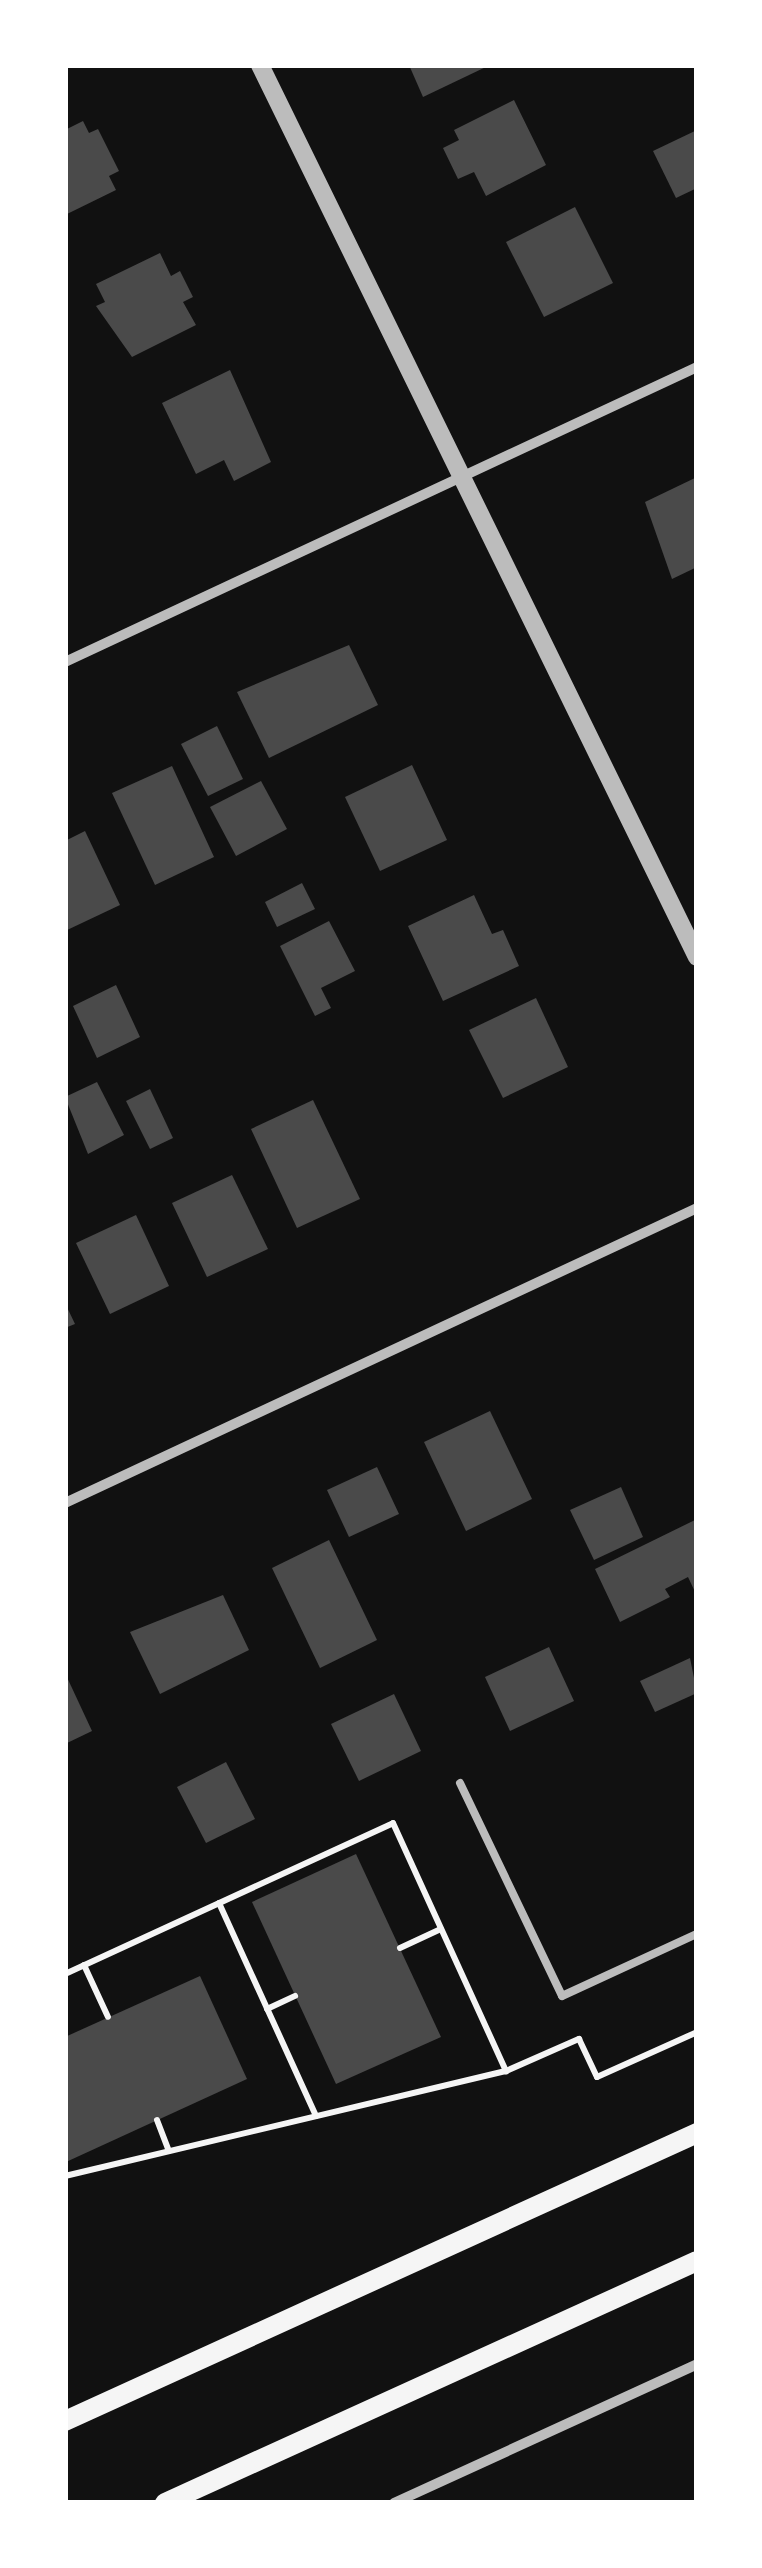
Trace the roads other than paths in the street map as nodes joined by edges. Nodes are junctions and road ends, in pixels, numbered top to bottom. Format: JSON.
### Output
{"nodes":[{"id":1,"x":260,"y":65,"type":"edge"},
{"id":2,"x":697,"y":367,"type":"edge"},
{"id":3,"x":462,"y":478,"type":"junction"},
{"id":4,"x":65,"y":662,"type":"edge"},
{"id":5,"x":697,"y":957,"type":"edge"},
{"id":6,"x":697,"y":1208,"type":"edge"},
{"id":7,"x":65,"y":1503,"type":"edge"},
{"id":8,"x":460,"y":1783,"type":"dead end"},
{"id":9,"x":697,"y":1934,"type":"edge"},
{"id":10,"x":697,"y":2133,"type":"edge"},
{"id":11,"x":697,"y":2262,"type":"edge"},
{"id":12,"x":697,"y":2364,"type":"edge"},
{"id":13,"x":65,"y":2422,"type":"edge"},
{"id":14,"x":165,"y":2503,"type":"edge"},
{"id":15,"x":394,"y":2503,"type":"edge"}],
"edges":[{"from":1,"to":3,"type":"street"},
{"from":2,"to":3,"type":"street"},
{"from":3,"to":4,"type":"street"},
{"from":3,"to":5,"type":"street"},
{"from":6,"to":7,"type":"street"},
{"from":8,"to":9,"type":"lane"},
{"from":10,"to":13,"type":"main road"},
{"from":11,"to":14,"type":"main road"},
{"from":12,"to":15,"type":"street"}]}
